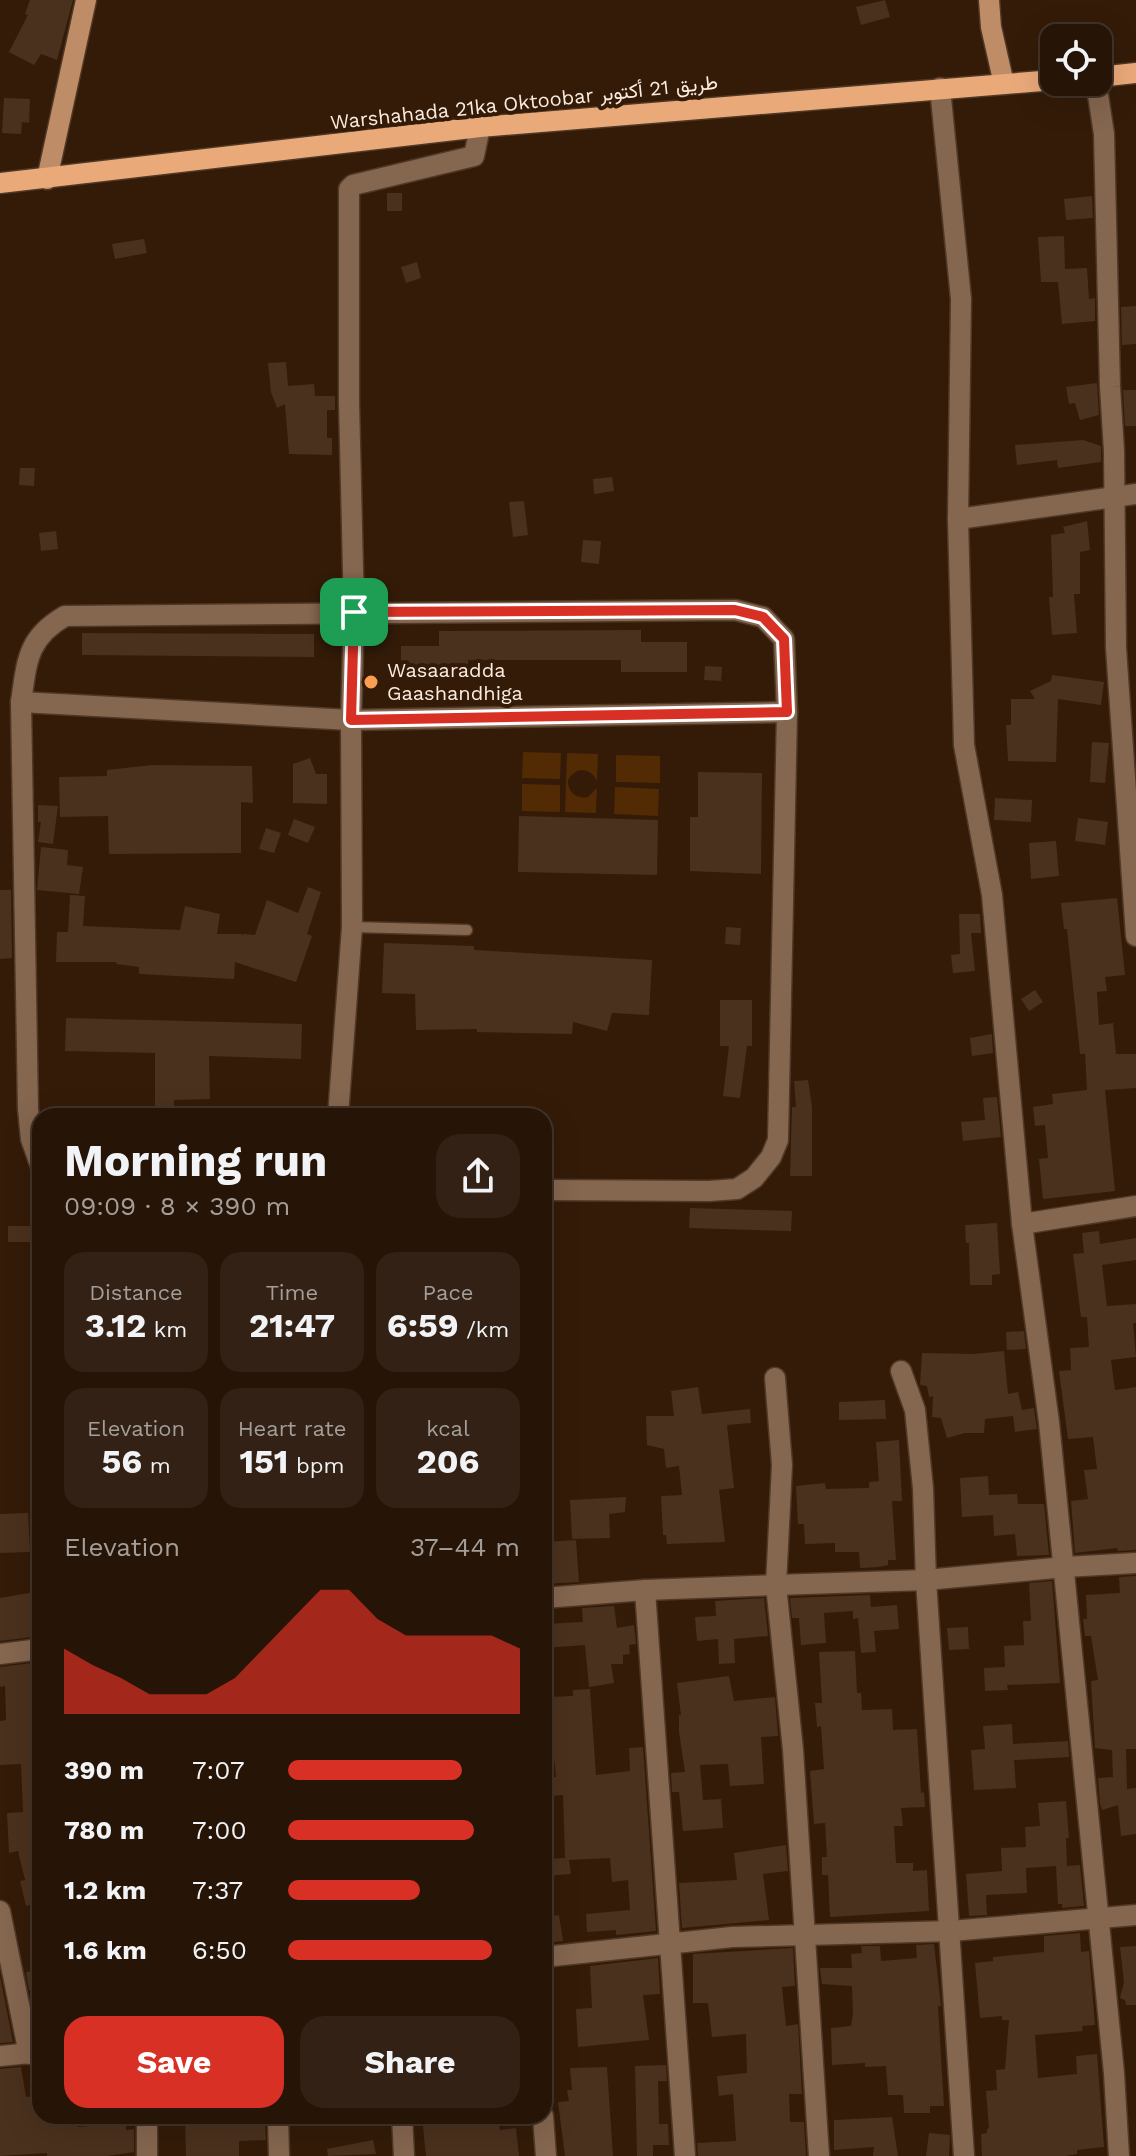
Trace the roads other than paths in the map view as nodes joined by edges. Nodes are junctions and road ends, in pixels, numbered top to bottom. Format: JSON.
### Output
{"nodes":[{"id":1,"x":86,"y":0,"type":"edge"},
{"id":2,"x":989,"y":0,"type":"edge"},
{"id":3,"x":1136,"y":73,"type":"edge"},
{"id":4,"x":1112,"y":77,"type":"edge"},
{"id":5,"x":1040,"y":81,"type":"edge"},
{"id":6,"x":1004,"y":84,"type":"junction"},
{"id":7,"x":940,"y":88,"type":"junction"},
{"id":8,"x":1099,"y":96,"type":"edge"},
{"id":9,"x":480,"y":127,"type":"junction"},
{"id":10,"x":47,"y":179,"type":"junction"},
{"id":11,"x":0,"y":183,"type":"edge"},
{"id":12,"x":1136,"y":494,"type":"edge"},
{"id":13,"x":1112,"y":497,"type":"junction"},
{"id":14,"x":958,"y":519,"type":"junction"},
{"id":15,"x":354,"y":612,"type":"junction"},
{"id":16,"x":21,"y":702,"type":"junction"},
{"id":17,"x":787,"y":712,"type":"junction"},
{"id":18,"x":351,"y":720,"type":"junction"},
{"id":19,"x":352,"y":927,"type":"junction"},
{"id":20,"x":467,"y":930,"type":"dead end"},
{"id":21,"x":1136,"y":936,"type":"edge"},
{"id":22,"x":339,"y":1108,"type":"edge"},
{"id":23,"x":32,"y":1142,"type":"edge"},
{"id":24,"x":552,"y":1190,"type":"edge"},
{"id":25,"x":1136,"y":1206,"type":"edge"},
{"id":26,"x":1022,"y":1224,"type":"junction"},
{"id":27,"x":901,"y":1371,"type":"dead end"},
{"id":28,"x":775,"y":1378,"type":"dead end"},
{"id":29,"x":1136,"y":1563,"type":"edge"},
{"id":30,"x":1065,"y":1567,"type":"junction"},
{"id":31,"x":926,"y":1580,"type":"junction"},
{"id":32,"x":776,"y":1585,"type":"junction"},
{"id":33,"x":645,"y":1590,"type":"junction"},
{"id":34,"x":552,"y":1597,"type":"edge"},
{"id":35,"x":32,"y":1650,"type":"edge"},
{"id":36,"x":0,"y":1654,"type":"edge"},
{"id":37,"x":0,"y":1911,"type":"edge"},
{"id":38,"x":1136,"y":1915,"type":"edge"},
{"id":39,"x":1097,"y":1918,"type":"junction"},
{"id":40,"x":0,"y":1923,"type":"edge"},
{"id":41,"x":951,"y":1931,"type":"junction"},
{"id":42,"x":805,"y":1933,"type":"junction"},
{"id":43,"x":671,"y":1944,"type":"junction"},
{"id":44,"x":552,"y":1956,"type":"edge"},
{"id":45,"x":32,"y":2042,"type":"edge"},
{"id":46,"x":32,"y":2053,"type":"edge"},
{"id":47,"x":0,"y":2056,"type":"edge"},
{"id":48,"x":147,"y":2124,"type":"edge"},
{"id":49,"x":278,"y":2124,"type":"edge"},
{"id":50,"x":402,"y":2124,"type":"edge"},
{"id":51,"x":544,"y":2124,"type":"edge"},
{"id":52,"x":147,"y":2156,"type":"edge"},
{"id":53,"x":279,"y":2156,"type":"edge"},
{"id":54,"x":404,"y":2156,"type":"edge"},
{"id":55,"x":546,"y":2156,"type":"edge"},
{"id":56,"x":685,"y":2156,"type":"edge"},
{"id":57,"x":819,"y":2156,"type":"edge"},
{"id":58,"x":964,"y":2156,"type":"edge"},
{"id":59,"x":1119,"y":2156,"type":"edge"}],
"edges":[{"from":1,"to":10,"type":"street"},
{"from":2,"to":6,"type":"street"},
{"from":3,"to":4,"type":"main road"},
{"from":5,"to":6,"type":"main road","name":"Warshahada 21ka Oktoobar طريق 21 أكتوبر"},
{"from":6,"to":7,"type":"main road","name":"Warshahada 21ka Oktoobar طريق 21 أكتوبر"},
{"from":7,"to":9,"type":"main road","name":"Warshahada 21ka Oktoobar طريق 21 أكتوبر"},
{"from":7,"to":14,"type":"street"},
{"from":8,"to":13,"type":"street"},
{"from":9,"to":10,"type":"main road","name":"Warshahada 21ka Oktoobar طريق 21 أكتوبر"},
{"from":9,"to":15,"type":"street"},
{"from":10,"to":11,"type":"main road","name":"Warshahada 21ka Oktoobar طريق 21 أكتوبر"},
{"from":12,"to":13,"type":"street"},
{"from":13,"to":14,"type":"street"},
{"from":13,"to":21,"type":"street"},
{"from":14,"to":26,"type":"street"},
{"from":15,"to":16,"type":"street"},
{"from":15,"to":17,"type":"street"},
{"from":15,"to":18,"type":"street"},
{"from":16,"to":18,"type":"street"},
{"from":16,"to":23,"type":"street"},
{"from":17,"to":18,"type":"street"},
{"from":17,"to":24,"type":"street"},
{"from":18,"to":19,"type":"street"},
{"from":19,"to":20,"type":"lane"},
{"from":19,"to":22,"type":"street"},
{"from":25,"to":26,"type":"street"},
{"from":26,"to":30,"type":"street"},
{"from":27,"to":31,"type":"street"},
{"from":28,"to":32,"type":"street"},
{"from":29,"to":30,"type":"street"},
{"from":30,"to":31,"type":"street"},
{"from":30,"to":39,"type":"street"},
{"from":31,"to":32,"type":"street"},
{"from":31,"to":41,"type":"street"},
{"from":32,"to":33,"type":"street"},
{"from":32,"to":42,"type":"street"},
{"from":33,"to":34,"type":"street"},
{"from":33,"to":43,"type":"street"},
{"from":35,"to":36,"type":"street"},
{"from":37,"to":40,"type":"street"},
{"from":38,"to":39,"type":"street"},
{"from":39,"to":41,"type":"street"},
{"from":39,"to":59,"type":"street"},
{"from":40,"to":45,"type":"street"},
{"from":41,"to":42,"type":"street"},
{"from":41,"to":58,"type":"street"},
{"from":42,"to":43,"type":"street"},
{"from":42,"to":57,"type":"street"},
{"from":43,"to":44,"type":"street"},
{"from":43,"to":56,"type":"street"},
{"from":46,"to":47,"type":"street"},
{"from":48,"to":52,"type":"street"},
{"from":49,"to":53,"type":"street"},
{"from":50,"to":54,"type":"street"},
{"from":51,"to":55,"type":"street"}]}
